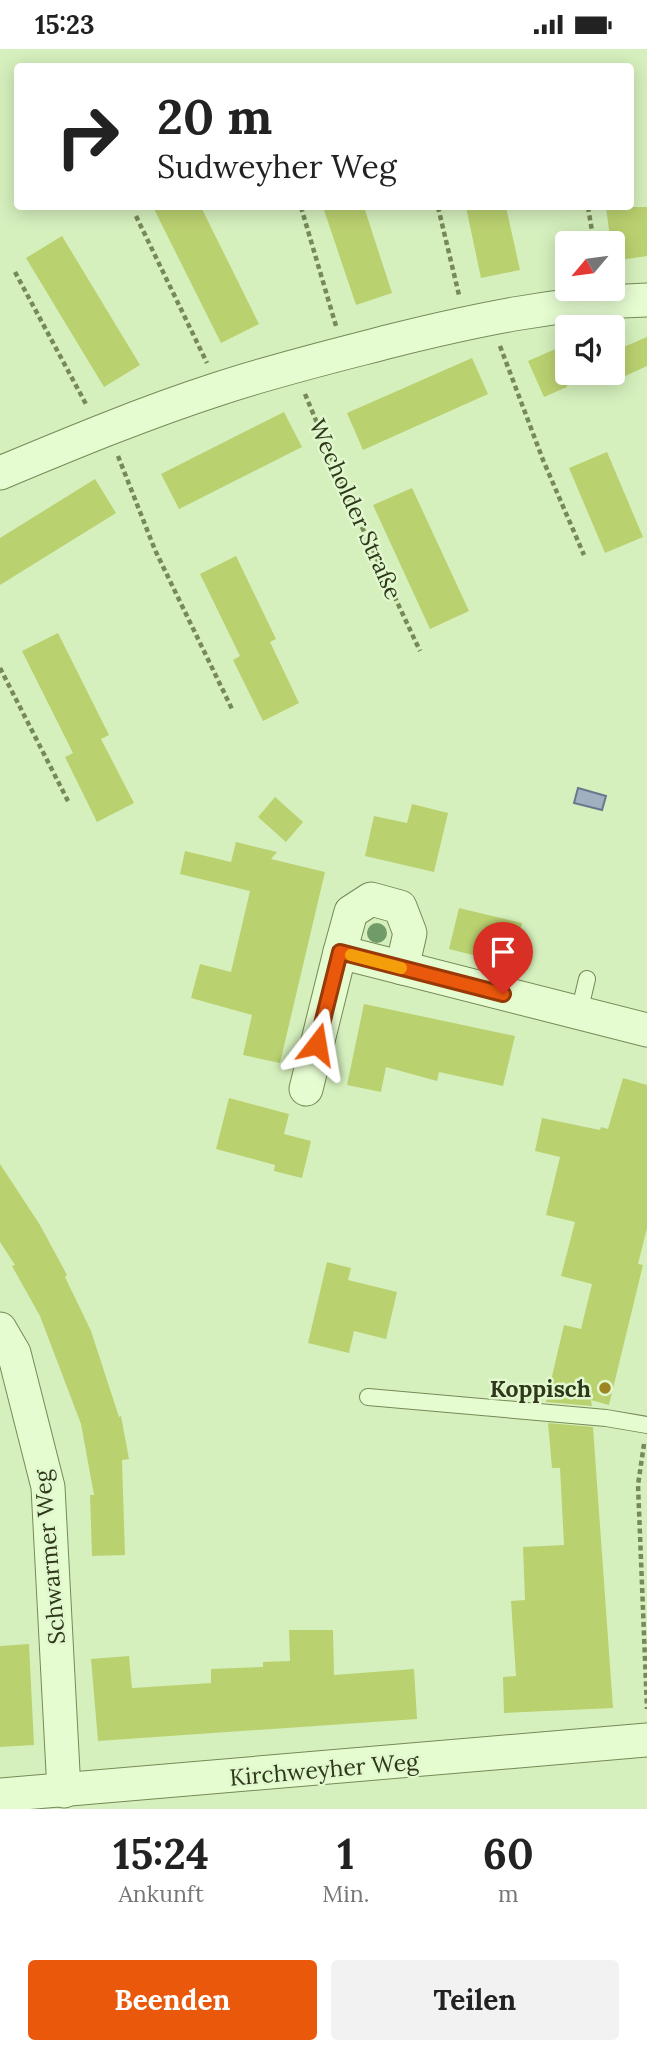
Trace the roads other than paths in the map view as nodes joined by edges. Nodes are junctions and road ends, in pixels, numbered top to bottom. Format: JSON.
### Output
{"nodes":[{"id":1,"x":647,"y":300,"type":"edge"},
{"id":2,"x":0,"y":473,"type":"edge"},
{"id":3,"x":340,"y":952,"type":"junction"},
{"id":4,"x":402,"y":968,"type":"junction"},
{"id":5,"x":587,"y":979,"type":"dead end"},
{"id":6,"x":579,"y":1013,"type":"junction"},
{"id":7,"x":647,"y":1030,"type":"edge"},
{"id":8,"x":306,"y":1089,"type":"dead end"},
{"id":9,"x":0,"y":1329,"type":"edge"},
{"id":10,"x":368,"y":1397,"type":"dead end"},
{"id":11,"x":647,"y":1425,"type":"edge"},
{"id":12,"x":647,"y":1740,"type":"edge"},
{"id":13,"x":64,"y":1791,"type":"junction"},
{"id":14,"x":0,"y":1795,"type":"edge"}],
"edges":[{"from":1,"to":2,"type":"street"},
{"from":3,"to":4,"type":"street"},
{"from":3,"to":4,"type":"street"},
{"from":3,"to":8,"type":"street"},
{"from":4,"to":6,"type":"street"},
{"from":5,"to":6,"type":"lane"},
{"from":6,"to":7,"type":"street"},
{"from":9,"to":13,"type":"street","name":"Schwarmer Weg"},
{"from":10,"to":11,"type":"lane"},
{"from":12,"to":13,"type":"street","name":"Kirchweyher Weg"},
{"from":13,"to":14,"type":"street","name":"Kirchweyher Weg"}]}
